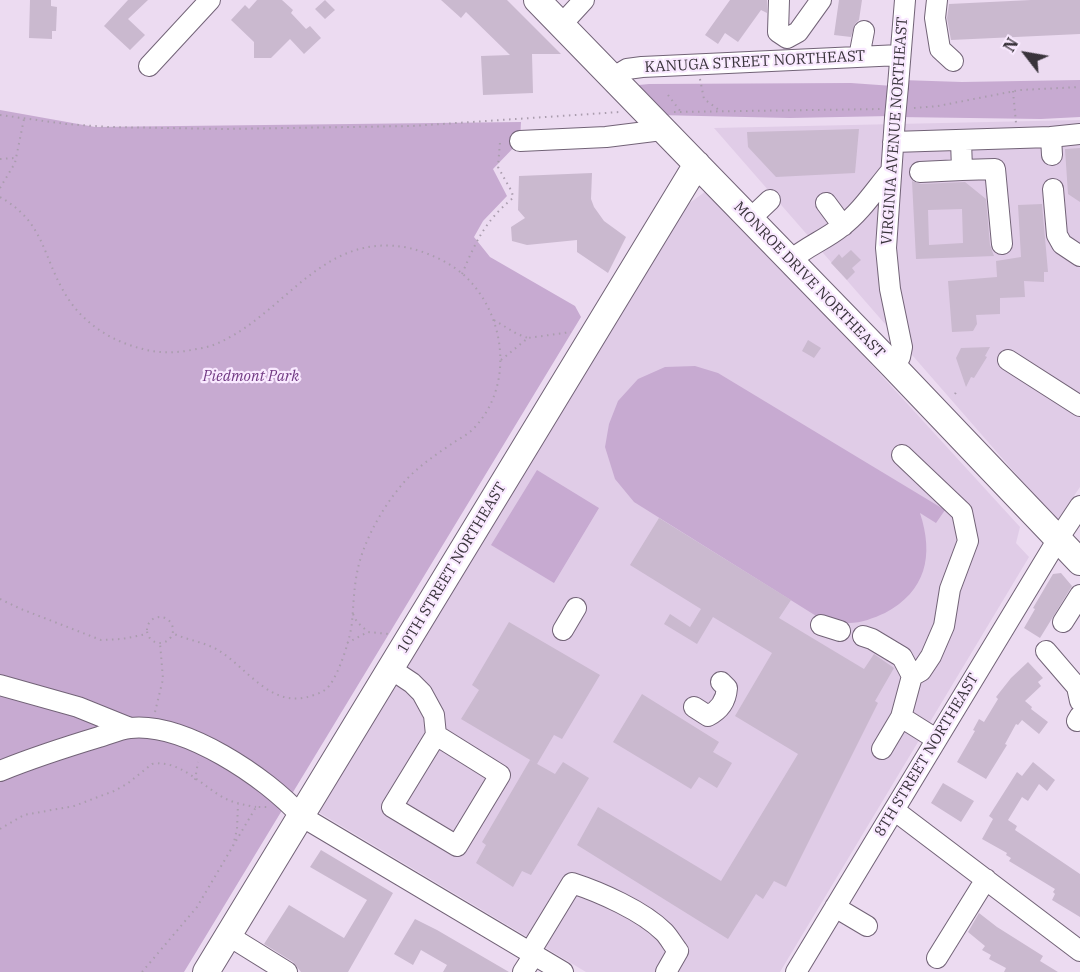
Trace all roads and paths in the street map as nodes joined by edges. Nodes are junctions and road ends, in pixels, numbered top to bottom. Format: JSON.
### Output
{"nodes":[{"id":1,"x":210,"y":0,"type":"edge"},
{"id":2,"x":537,"y":0,"type":"edge"},
{"id":3,"x":584,"y":0,"type":"edge"},
{"id":4,"x":779,"y":0,"type":"edge"},
{"id":5,"x":821,"y":0,"type":"edge"},
{"id":6,"x":905,"y":0,"type":"edge"},
{"id":7,"x":937,"y":0,"type":"edge"},
{"id":8,"x":561,"y":25,"type":"junction"},
{"id":9,"x":864,"y":30,"type":"dead end"},
{"id":10,"x":787,"y":38,"type":"junction"},
{"id":11,"x":900,"y":55,"type":"junction"},
{"id":12,"x":859,"y":57,"type":"junction"},
{"id":13,"x":789,"y":60,"type":"junction"},
{"id":14,"x":953,"y":62,"type":"dead end"},
{"id":15,"x":149,"y":66,"type":"dead end"},
{"id":16,"x":699,"y":72,"type":"dead end"},
{"id":17,"x":612,"y":78,"type":"junction"},
{"id":18,"x":1080,"y":87,"type":"edge"},
{"id":19,"x":1013,"y":91,"type":"junction"},
{"id":20,"x":668,"y":95,"type":"dead end"},
{"id":21,"x":898,"y":111,"type":"junction"},
{"id":22,"x":622,"y":112,"type":"dead end"},
{"id":23,"x":681,"y":112,"type":"junction"},
{"id":24,"x":722,"y":112,"type":"junction"},
{"id":25,"x":0,"y":115,"type":"edge"},
{"id":26,"x":24,"y":119,"type":"junction"},
{"id":27,"x":664,"y":121,"type":"junction"},
{"id":28,"x":1080,"y":134,"type":"edge"},
{"id":29,"x":1018,"y":138,"type":"junction"},
{"id":30,"x":961,"y":140,"type":"junction"},
{"id":31,"x":520,"y":141,"type":"dead end"},
{"id":32,"x":500,"y":142,"type":"dead end"},
{"id":33,"x":893,"y":142,"type":"junction"},
{"id":34,"x":16,"y":158,"type":"junction"},
{"id":35,"x":0,"y":159,"type":"edge"},
{"id":36,"x":697,"y":164,"type":"junction"},
{"id":37,"x":962,"y":170,"type":"junction"},
{"id":38,"x":891,"y":171,"type":"junction"},
{"id":39,"x":920,"y":172,"type":"dead end"},
{"id":40,"x":0,"y":186,"type":"edge"},
{"id":41,"x":1053,"y":189,"type":"dead end"},
{"id":42,"x":0,"y":197,"type":"edge"},
{"id":43,"x":770,"y":200,"type":"dead end"},
{"id":44,"x":826,"y":203,"type":"dead end"},
{"id":45,"x":750,"y":219,"type":"junction"},
{"id":46,"x":843,"y":226,"type":"junction"},
{"id":47,"x":1002,"y":244,"type":"dead end"},
{"id":48,"x":1080,"y":256,"type":"edge"},
{"id":49,"x":790,"y":261,"type":"junction"},
{"id":50,"x":462,"y":274,"type":"junction"},
{"id":51,"x":492,"y":319,"type":"junction"},
{"id":52,"x":596,"y":330,"type":"junction"},
{"id":53,"x":528,"y":338,"type":"junction"},
{"id":54,"x":501,"y":360,"type":"junction"},
{"id":55,"x":1008,"y":360,"type":"dead end"},
{"id":56,"x":892,"y":366,"type":"junction"},
{"id":57,"x":958,"y":389,"type":"dead end"},
{"id":58,"x":955,"y":394,"type":"dead end"},
{"id":59,"x":1073,"y":401,"type":"edge"},
{"id":60,"x":902,"y":455,"type":"dead end"},
{"id":61,"x":1080,"y":506,"type":"edge"},
{"id":62,"x":1058,"y":539,"type":"junction"},
{"id":63,"x":1080,"y":562,"type":"edge"},
{"id":64,"x":1080,"y":595,"type":"edge"},
{"id":65,"x":0,"y":599,"type":"edge"},
{"id":66,"x":576,"y":608,"type":"dead end"},
{"id":67,"x":352,"y":614,"type":"junction"},
{"id":68,"x":1064,"y":622,"type":"dead end"},
{"id":69,"x":821,"y":625,"type":"dead end"},
{"id":70,"x":563,"y":630,"type":"dead end"},
{"id":71,"x":840,"y":631,"type":"dead end"},
{"id":72,"x":368,"y":632,"type":"junction"},
{"id":73,"x":172,"y":633,"type":"junction"},
{"id":74,"x":147,"y":634,"type":"junction"},
{"id":75,"x":863,"y":636,"type":"dead end"},
{"id":76,"x":408,"y":642,"type":"junction"},
{"id":77,"x":160,"y":643,"type":"junction"},
{"id":78,"x":347,"y":643,"type":"junction"},
{"id":79,"x":1046,"y":651,"type":"dead end"},
{"id":80,"x":391,"y":669,"type":"junction"},
{"id":81,"x":912,"y":676,"type":"junction"},
{"id":82,"x":721,"y":682,"type":"dead end"},
{"id":83,"x":0,"y":685,"type":"edge"},
{"id":84,"x":1080,"y":701,"type":"edge"},
{"id":85,"x":694,"y":707,"type":"dead end"},
{"id":86,"x":900,"y":717,"type":"junction"},
{"id":87,"x":130,"y":728,"type":"junction"},
{"id":88,"x":151,"y":729,"type":"junction"},
{"id":89,"x":436,"y":735,"type":"junction"},
{"id":90,"x":936,"y":739,"type":"junction"},
{"id":91,"x":882,"y":749,"type":"dead end"},
{"id":92,"x":0,"y":771,"type":"edge"},
{"id":93,"x":238,"y":804,"type":"junction"},
{"id":94,"x":256,"y":807,"type":"junction"},
{"id":95,"x":270,"y":808,"type":"dead end"},
{"id":96,"x":894,"y":810,"type":"junction"},
{"id":97,"x":301,"y":816,"type":"junction"},
{"id":98,"x":0,"y":829,"type":"edge"},
{"id":99,"x":232,"y":848,"type":"junction"},
{"id":100,"x":986,"y":879,"type":"junction"},
{"id":101,"x":835,"y":907,"type":"junction"},
{"id":102,"x":867,"y":926,"type":"dead end"},
{"id":103,"x":229,"y":936,"type":"junction"},
{"id":104,"x":1080,"y":951,"type":"edge"},
{"id":105,"x":532,"y":954,"type":"junction"},
{"id":106,"x":938,"y":958,"type":"dead end"},
{"id":107,"x":142,"y":972,"type":"edge"},
{"id":108,"x":206,"y":972,"type":"edge"},
{"id":109,"x":286,"y":972,"type":"edge"},
{"id":110,"x":523,"y":972,"type":"edge"},
{"id":111,"x":563,"y":972,"type":"edge"},
{"id":112,"x":666,"y":972,"type":"edge"},
{"id":113,"x":795,"y":972,"type":"edge"}],
"edges":[{"from":1,"to":15,"type":"street"},
{"from":2,"to":8,"type":"main road","name":"MONROE DRIVE NORTHEAST"},
{"from":3,"to":8,"type":"street"},
{"from":4,"to":10,"type":"street"},
{"from":5,"to":10,"type":"street"},
{"from":6,"to":11,"type":"street","name":"VIRGINIA AVENUE NORTHEAST"},
{"from":7,"to":14,"type":"street"},
{"from":8,"to":17,"type":"main road","name":"MONROE DRIVE NORTHEAST"},
{"from":9,"to":12,"type":"street"},
{"from":10,"to":13,"type":"street"},
{"from":11,"to":12,"type":"street","name":"KANUGA STREET NORTHEAST"},
{"from":11,"to":21,"type":"street","name":"VIRGINIA AVENUE NORTHEAST","bridge":true},
{"from":12,"to":13,"type":"street","name":"KANUGA STREET NORTHEAST"},
{"from":13,"to":17,"type":"street","name":"KANUGA STREET NORTHEAST"},
{"from":16,"to":24,"type":"path"},
{"from":17,"to":27,"type":"main road","name":"MONROE DRIVE NORTHEAST"},
{"from":18,"to":19,"type":"path"},
{"from":19,"to":21,"type":"path"},
{"from":19,"to":29,"type":"path"},
{"from":20,"to":23,"type":"path"},
{"from":21,"to":24,"type":"path"},
{"from":21,"to":33,"type":"street","name":"VIRGINIA AVENUE NORTHEAST"},
{"from":22,"to":26,"type":"path"},
{"from":23,"to":24,"type":"path"},
{"from":23,"to":27,"type":"path"},
{"from":25,"to":26,"type":"path"},
{"from":26,"to":34,"type":"path"},
{"from":27,"to":31,"type":"street"},
{"from":27,"to":36,"type":"main road","name":"MONROE DRIVE NORTHEAST"},
{"from":28,"to":29,"type":"street"},
{"from":29,"to":30,"type":"street"},
{"from":30,"to":33,"type":"street"},
{"from":30,"to":37,"type":"street"},
{"from":32,"to":50,"type":"path"},
{"from":33,"to":38,"type":"street","name":"VIRGINIA AVENUE NORTHEAST"},
{"from":34,"to":35,"type":"path"},
{"from":34,"to":40,"type":"path"},
{"from":36,"to":45,"type":"main road","name":"MONROE DRIVE NORTHEAST"},
{"from":36,"to":52,"type":"main road","name":"10TH STREET NORTHEAST"},
{"from":37,"to":39,"type":"street"},
{"from":37,"to":47,"type":"street"},
{"from":38,"to":46,"type":"street"},
{"from":38,"to":56,"type":"street","name":"VIRGINIA AVENUE NORTHEAST"},
{"from":41,"to":48,"type":"street"},
{"from":42,"to":50,"type":"path"},
{"from":43,"to":45,"type":"street"},
{"from":44,"to":46,"type":"street"},
{"from":45,"to":49,"type":"main road","name":"MONROE DRIVE NORTHEAST"},
{"from":46,"to":49,"type":"street"},
{"from":49,"to":56,"type":"main road","name":"MONROE DRIVE NORTHEAST"},
{"from":50,"to":51,"type":"path"},
{"from":51,"to":53,"type":"path"},
{"from":51,"to":54,"type":"path"},
{"from":52,"to":53,"type":"path"},
{"from":52,"to":76,"type":"main road","name":"10TH STREET NORTHEAST"},
{"from":53,"to":54,"type":"path"},
{"from":54,"to":67,"type":"path"},
{"from":55,"to":59,"type":"street"},
{"from":56,"to":62,"type":"main road","name":"MONROE DRIVE NORTHEAST"},
{"from":57,"to":58,"type":"path"},
{"from":60,"to":81,"type":"street"},
{"from":61,"to":62,"type":"street","name":"8TH STREET NORTHEAST"},
{"from":62,"to":63,"type":"main road","name":"MONROE DRIVE NORTHEAST"},
{"from":62,"to":90,"type":"street","name":"8TH STREET NORTHEAST"},
{"from":64,"to":68,"type":"street"},
{"from":65,"to":74,"type":"path"},
{"from":66,"to":70,"type":"street"},
{"from":67,"to":72,"type":"path"},
{"from":67,"to":78,"type":"path"},
{"from":69,"to":71,"type":"street"},
{"from":72,"to":76,"type":"path"},
{"from":72,"to":78,"type":"path"},
{"from":73,"to":74,"type":"path"},
{"from":73,"to":77,"type":"path"},
{"from":73,"to":78,"type":"path"},
{"from":74,"to":77,"type":"path"},
{"from":75,"to":81,"type":"street"},
{"from":76,"to":80,"type":"main road","name":"10TH STREET NORTHEAST"},
{"from":77,"to":88,"type":"path"},
{"from":79,"to":84,"type":"street"},
{"from":80,"to":89,"type":"street"},
{"from":80,"to":97,"type":"main road","name":"10TH STREET NORTHEAST"},
{"from":81,"to":86,"type":"street"},
{"from":82,"to":85,"type":"street"},
{"from":83,"to":87,"type":"street"},
{"from":86,"to":90,"type":"street"},
{"from":86,"to":91,"type":"street"},
{"from":87,"to":88,"type":"street"},
{"from":87,"to":92,"type":"street"},
{"from":88,"to":97,"type":"street"},
{"from":89,"to":89,"type":"street"},
{"from":90,"to":96,"type":"street","name":"8TH STREET NORTHEAST"},
{"from":93,"to":94,"type":"path"},
{"from":93,"to":98,"type":"path"},
{"from":93,"to":99,"type":"path"},
{"from":94,"to":95,"type":"path"},
{"from":94,"to":99,"type":"path"},
{"from":96,"to":100,"type":"street"},
{"from":96,"to":101,"type":"street","name":"8TH STREET NORTHEAST"},
{"from":97,"to":103,"type":"main road","name":"10TH STREET NORTHEAST"},
{"from":97,"to":105,"type":"street"},
{"from":99,"to":107,"type":"path"},
{"from":100,"to":104,"type":"street"},
{"from":100,"to":106,"type":"street"},
{"from":101,"to":102,"type":"street"},
{"from":101,"to":113,"type":"street","name":"8TH STREET NORTHEAST"},
{"from":103,"to":108,"type":"main road","name":"10TH STREET NORTHEAST"},
{"from":103,"to":109,"type":"street"},
{"from":105,"to":110,"type":"street"},
{"from":105,"to":111,"type":"street"},
{"from":105,"to":112,"type":"street"}]}
